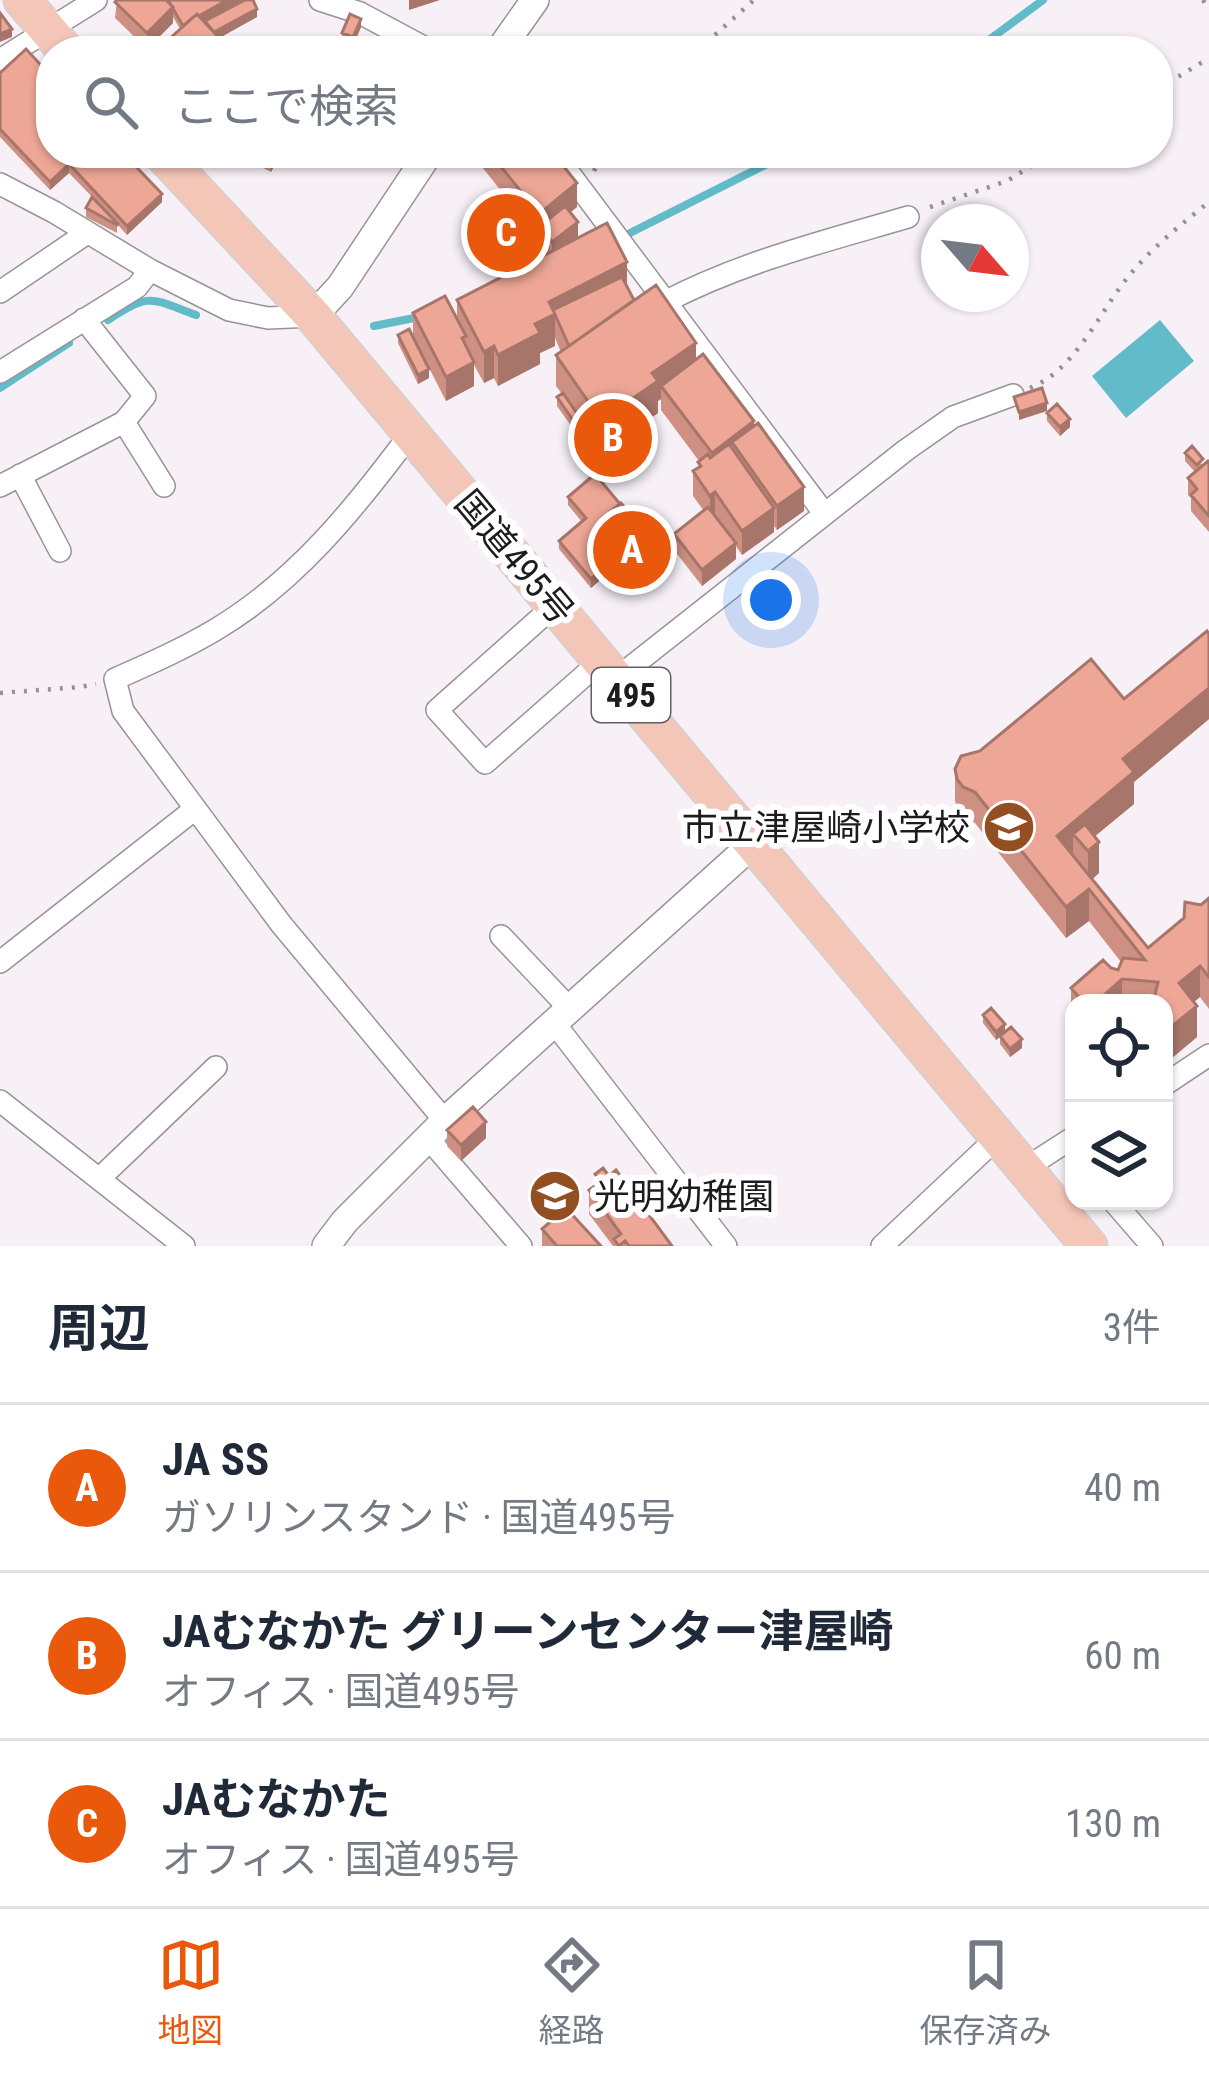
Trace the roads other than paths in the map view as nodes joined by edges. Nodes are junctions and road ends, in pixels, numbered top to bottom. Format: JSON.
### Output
{"nodes":[{"id":1,"x":22,"y":0,"type":"edge"},
{"id":2,"x":96,"y":0,"type":"edge"},
{"id":3,"x":320,"y":0,"type":"edge"},
{"id":4,"x":535,"y":0,"type":"edge"},
{"id":5,"x":359,"y":7,"type":"edge"},
{"id":6,"x":53,"y":36,"type":"edge"},
{"id":7,"x":62,"y":36,"type":"edge"},
{"id":8,"x":406,"y":36,"type":"edge"},
{"id":9,"x":510,"y":36,"type":"edge"},
{"id":10,"x":36,"y":48,"type":"edge"},
{"id":11,"x":0,"y":60,"type":"edge"},
{"id":12,"x":175,"y":168,"type":"edge"},
{"id":13,"x":419,"y":168,"type":"edge"},
{"id":14,"x":565,"y":168,"type":"edge"},
{"id":15,"x":0,"y":184,"type":"edge"},
{"id":16,"x":908,"y":217,"type":"road end"},
{"id":17,"x":87,"y":233,"type":"junction"},
{"id":18,"x":150,"y":270,"type":"junction"},
{"id":19,"x":0,"y":292,"type":"edge"},
{"id":20,"x":665,"y":302,"type":"junction"},
{"id":21,"x":313,"y":316,"type":"junction"},
{"id":22,"x":84,"y":320,"type":"junction"},
{"id":23,"x":0,"y":372,"type":"edge"},
{"id":24,"x":1013,"y":395,"type":"edge"},
{"id":25,"x":124,"y":422,"type":"junction"},
{"id":26,"x":411,"y":433,"type":"junction"},
{"id":27,"x":10,"y":481,"type":"edge"},
{"id":28,"x":164,"y":486,"type":"dead end"},
{"id":29,"x":824,"y":513,"type":"junction"},
{"id":30,"x":60,"y":551,"type":"dead end"},
{"id":31,"x":555,"y":605,"type":"junction"},
{"id":32,"x":610,"y":669,"type":"junction"},
{"id":33,"x":196,"y":808,"type":"junction"},
{"id":34,"x":755,"y":842,"type":"junction"},
{"id":35,"x":501,"y":936,"type":"dead end"},
{"id":36,"x":0,"y":962,"type":"edge"},
{"id":37,"x":563,"y":1017,"type":"junction"},
{"id":38,"x":1209,"y":1055,"type":"edge"},
{"id":39,"x":216,"y":1067,"type":"dead end"},
{"id":40,"x":1173,"y":1078,"type":"edge"},
{"id":41,"x":0,"y":1101,"type":"edge"},
{"id":42,"x":436,"y":1130,"type":"junction"},
{"id":43,"x":999,"y":1136,"type":"junction"},
{"id":44,"x":1065,"y":1148,"type":"edge"},
{"id":45,"x":1024,"y":1169,"type":"junction"},
{"id":46,"x":100,"y":1178,"type":"junction"},
{"id":47,"x":1121,"y":1210,"type":"edge"},
{"id":48,"x":184,"y":1246,"type":"edge"},
{"id":49,"x":326,"y":1246,"type":"edge"},
{"id":50,"x":521,"y":1246,"type":"edge"},
{"id":51,"x":727,"y":1246,"type":"edge"},
{"id":52,"x":882,"y":1246,"type":"edge"},
{"id":53,"x":1090,"y":1246,"type":"edge"},
{"id":54,"x":1152,"y":1246,"type":"edge"}],
"edges":[{"from":1,"to":6,"type":"highway"},
{"from":2,"to":7,"type":"street"},
{"from":3,"to":5,"type":"street"},
{"from":4,"to":9,"type":"street"},
{"from":5,"to":8,"type":"street"},
{"from":10,"to":11,"type":"street"},
{"from":12,"to":21,"type":"highway","name":"国道495号","number":"495"},
{"from":13,"to":21,"type":"street"},
{"from":14,"to":20,"type":"street"},
{"from":15,"to":17,"type":"street"},
{"from":16,"to":20,"type":"street"},
{"from":17,"to":18,"type":"street"},
{"from":17,"to":19,"type":"street"},
{"from":18,"to":21,"type":"street"},
{"from":18,"to":22,"type":"street"},
{"from":20,"to":29,"type":"street"},
{"from":21,"to":26,"type":"highway","name":"国道495号","number":"495"},
{"from":22,"to":23,"type":"street"},
{"from":22,"to":25,"type":"street"},
{"from":24,"to":29,"type":"street"},
{"from":25,"to":27,"type":"street"},
{"from":25,"to":28,"type":"street"},
{"from":26,"to":31,"type":"highway","name":"国道495号","number":"495"},
{"from":26,"to":33,"type":"street"},
{"from":27,"to":30,"type":"street"},
{"from":29,"to":32,"type":"street"},
{"from":31,"to":32,"type":"highway","name":"国道495号","number":"495"},
{"from":31,"to":32,"type":"street"},
{"from":32,"to":34,"type":"highway","name":"国道495号","number":"495"},
{"from":33,"to":36,"type":"street"},
{"from":33,"to":42,"type":"street"},
{"from":34,"to":37,"type":"street"},
{"from":34,"to":43,"type":"highway","name":"国道495号","number":"495"},
{"from":35,"to":37,"type":"street"},
{"from":37,"to":42,"type":"street"},
{"from":37,"to":51,"type":"street"},
{"from":38,"to":40,"type":"street"},
{"from":39,"to":46,"type":"street"},
{"from":41,"to":46,"type":"street"},
{"from":42,"to":49,"type":"street"},
{"from":42,"to":50,"type":"street"},
{"from":43,"to":45,"type":"highway","name":"国道495号","number":"495"},
{"from":43,"to":52,"type":"street"},
{"from":44,"to":45,"type":"street"},
{"from":45,"to":53,"type":"highway","name":"国道495号","number":"495"},
{"from":46,"to":48,"type":"street"},
{"from":47,"to":54,"type":"street"}]}
